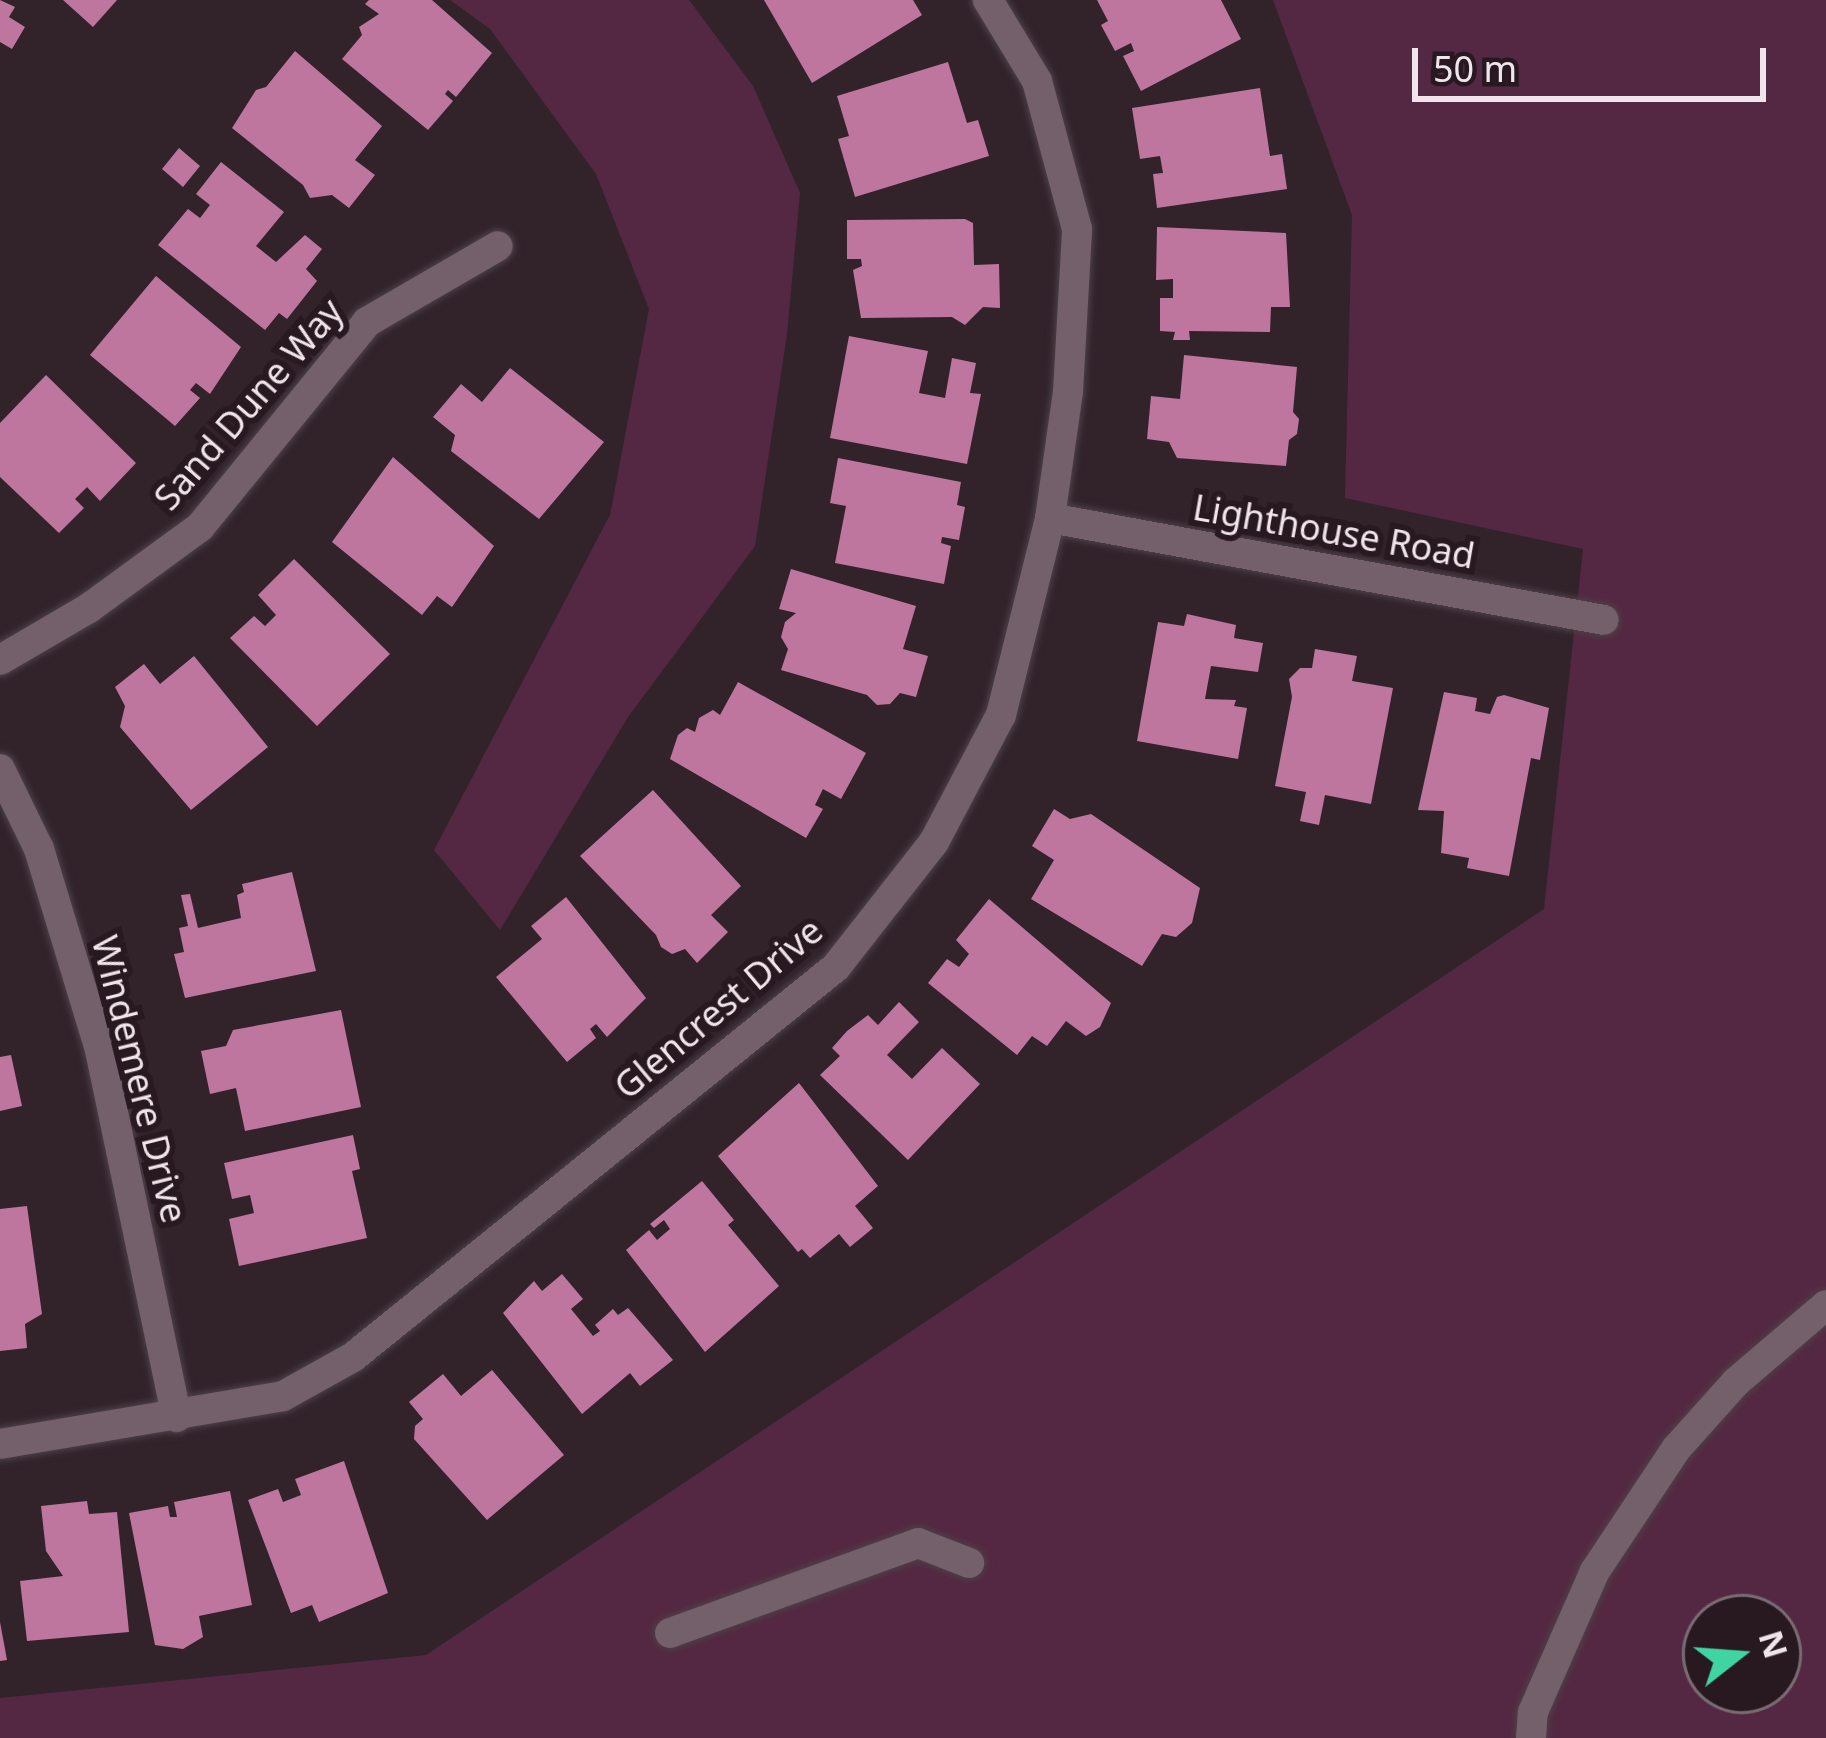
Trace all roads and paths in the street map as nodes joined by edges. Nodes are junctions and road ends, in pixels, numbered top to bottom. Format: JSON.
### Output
{"nodes":[{"id":1,"x":988,"y":0,"type":"edge"},
{"id":2,"x":498,"y":246,"type":"dead end"},
{"id":3,"x":1050,"y":518,"type":"junction"},
{"id":4,"x":1604,"y":620,"type":"dead end"},
{"id":5,"x":0,"y":660,"type":"edge"},
{"id":6,"x":0,"y":769,"type":"edge"},
{"id":7,"x":1826,"y":1305,"type":"edge"},
{"id":8,"x":177,"y":1417,"type":"junction"},
{"id":9,"x":0,"y":1444,"type":"edge"},
{"id":10,"x":969,"y":1563,"type":"dead end"},
{"id":11,"x":670,"y":1633,"type":"dead end"},
{"id":12,"x":1531,"y":1738,"type":"edge"}],
"edges":[{"from":1,"to":3,"type":"street","name":"Glencrest Drive"},
{"from":2,"to":5,"type":"street","name":"Sand Dune Way"},
{"from":3,"to":4,"type":"street","name":"Lighthouse Road"},
{"from":3,"to":8,"type":"street","name":"Glencrest Drive"},
{"from":6,"to":8,"type":"street","name":"Windemere Drive"},
{"from":7,"to":12,"type":"street"},
{"from":8,"to":9,"type":"street","name":"Glencrest Drive"},
{"from":10,"to":11,"type":"street"}]}
